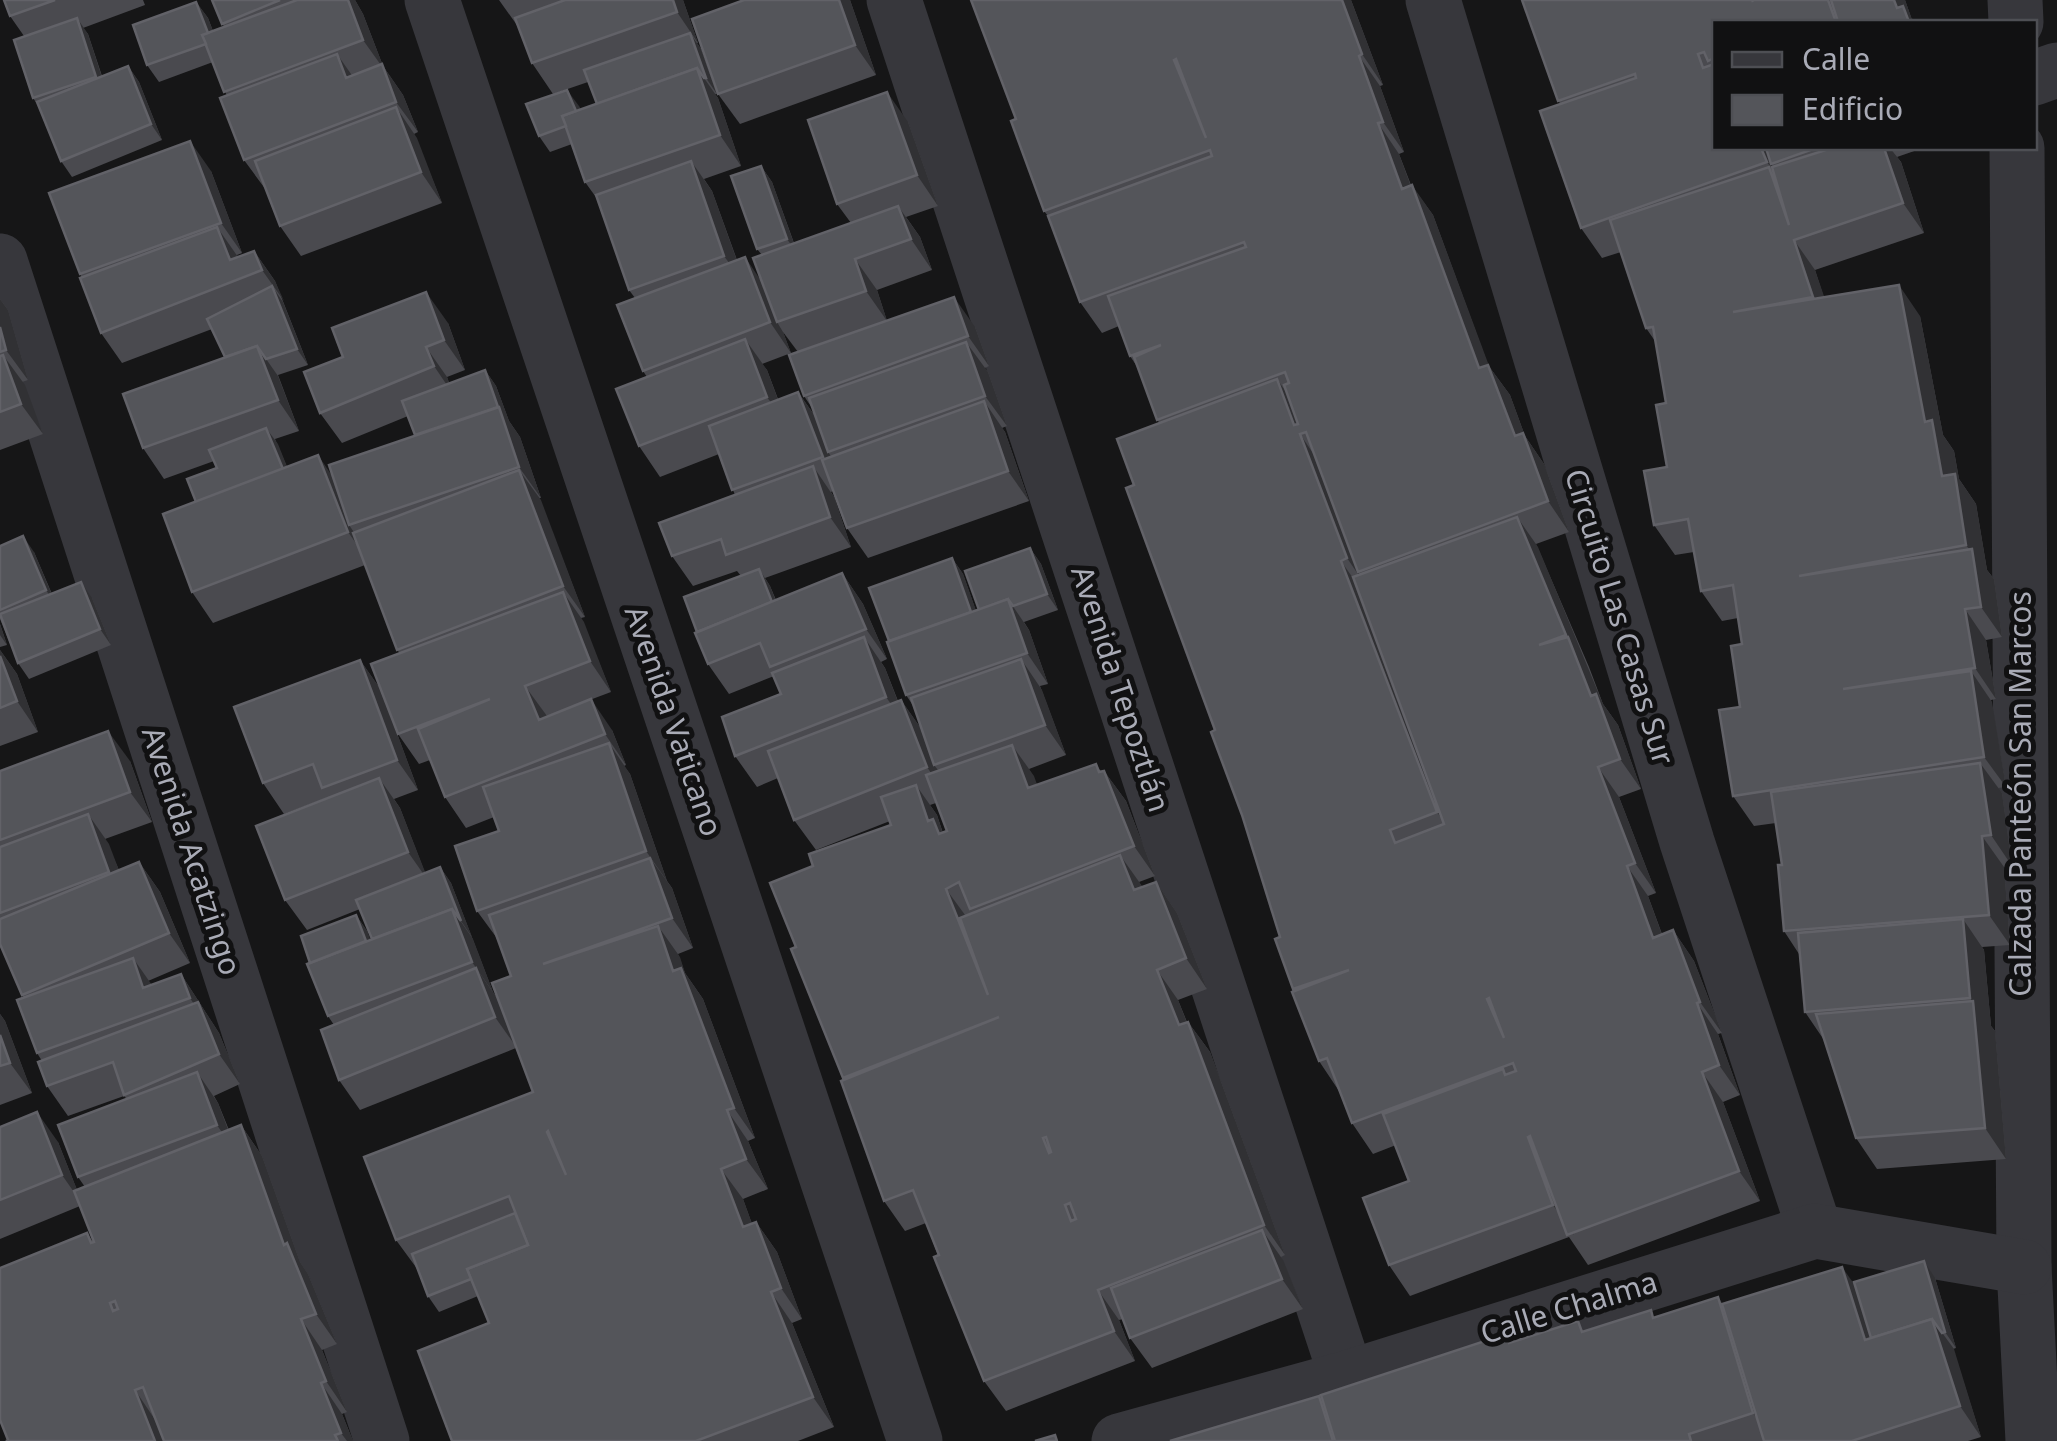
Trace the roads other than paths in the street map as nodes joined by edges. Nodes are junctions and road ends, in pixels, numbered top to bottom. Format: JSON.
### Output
{"nodes":[{"id":1,"x":432,"y":0,"type":"edge"},
{"id":2,"x":894,"y":0,"type":"edge"},
{"id":3,"x":1433,"y":0,"type":"edge"},
{"id":4,"x":2018,"y":150,"type":"edge"},
{"id":5,"x":0,"y":261,"type":"edge"},
{"id":6,"x":2040,"y":1149,"type":"edge"},
{"id":7,"x":1815,"y":1231,"type":"junction"},
{"id":8,"x":2024,"y":1267,"type":"junction"},
{"id":9,"x":1347,"y":1378,"type":"junction"},
{"id":10,"x":382,"y":1441,"type":"edge"},
{"id":11,"x":915,"y":1441,"type":"edge"},
{"id":12,"x":1119,"y":1441,"type":"edge"},
{"id":13,"x":2033,"y":1441,"type":"edge"}],
"edges":[{"from":1,"to":11,"type":"street","name":"Avenida Vaticano"},
{"from":2,"to":9,"type":"street","name":"Avenida Tepoztlán"},
{"from":3,"to":7,"type":"street","name":"Circuito Las Casas Sur"},
{"from":4,"to":6,"type":"street","name":"Calzada Panteón San Marcos"},
{"from":5,"to":10,"type":"street","name":"Avenida Acatzingo"},
{"from":6,"to":8,"type":"street","name":"Calzada Panteón San Marcos"},
{"from":7,"to":8,"type":"street","name":"Calle Chalma"},
{"from":7,"to":9,"type":"street","name":"Calle Chalma"},
{"from":8,"to":13,"type":"street","name":"Calzada Panteón San Marcos"},
{"from":9,"to":12,"type":"street","name":"Calle Chalma"}]}
